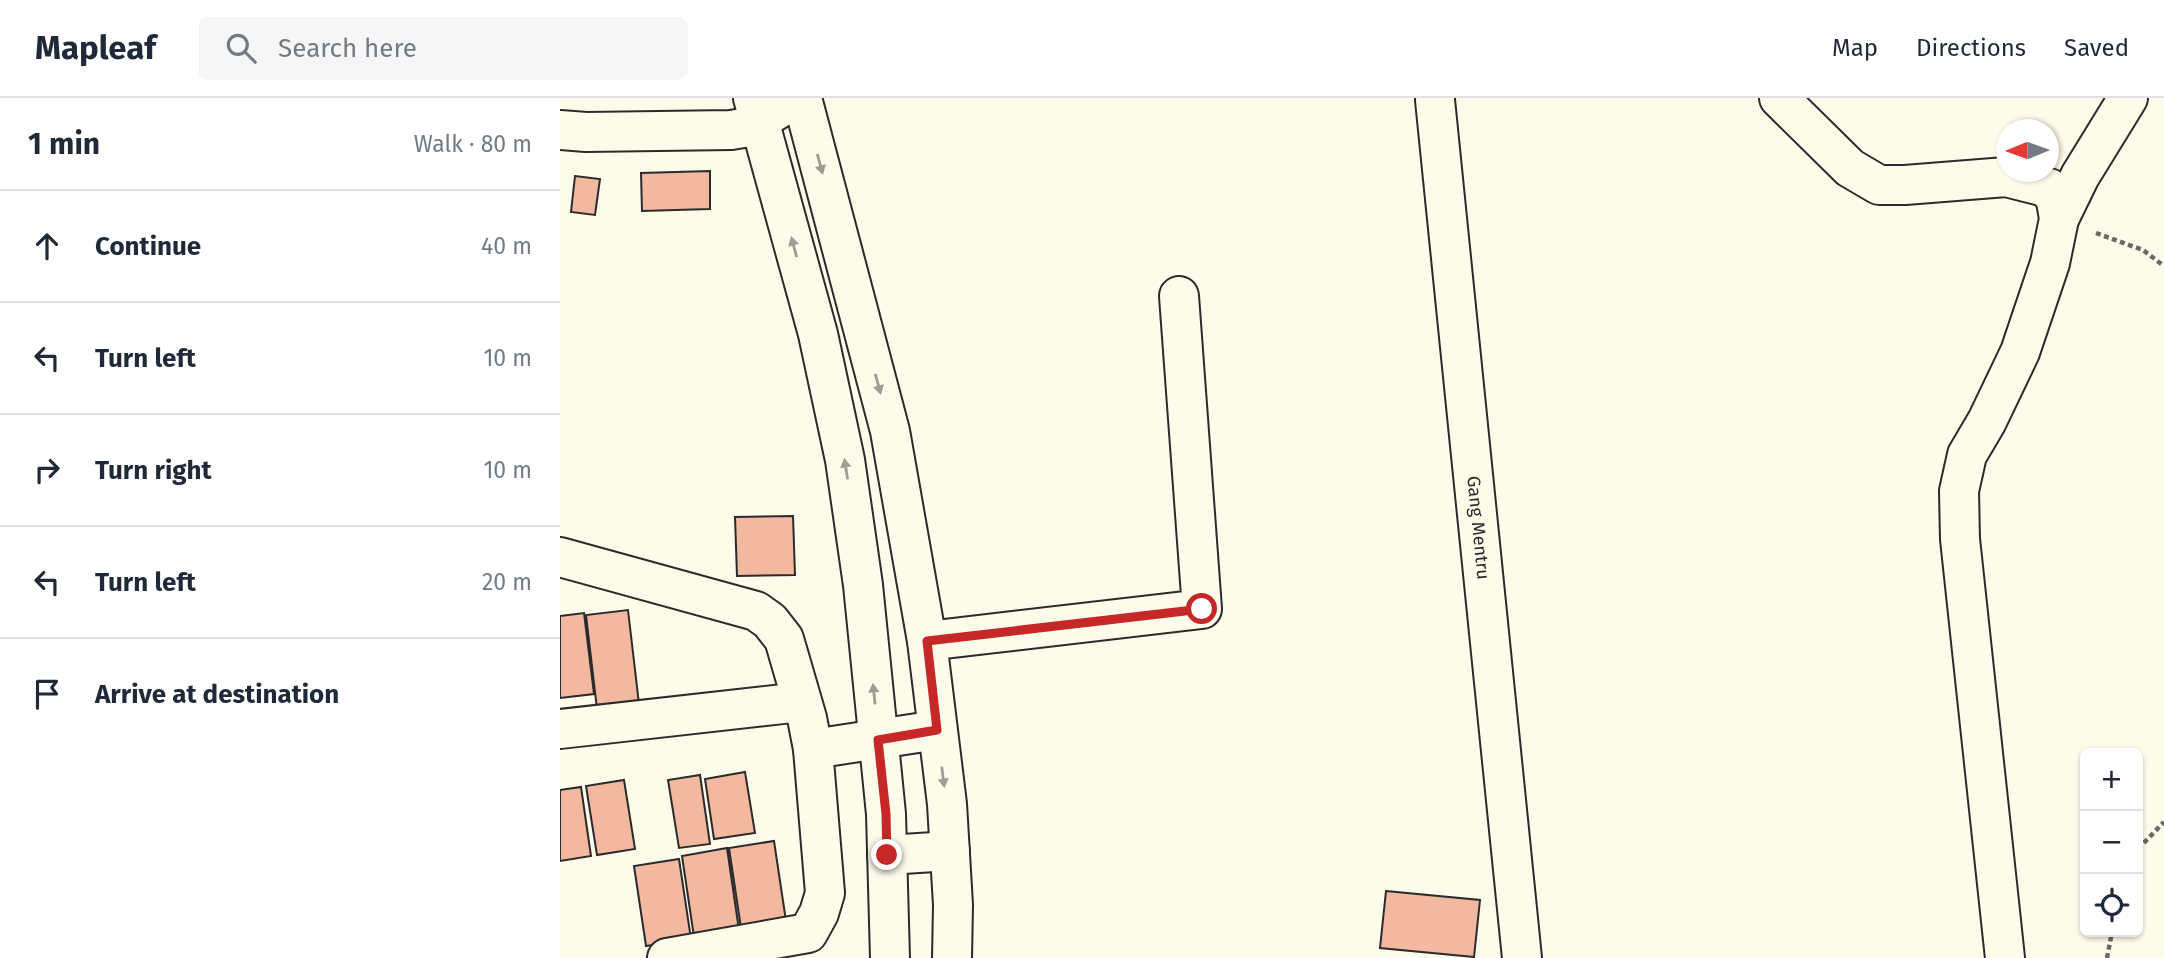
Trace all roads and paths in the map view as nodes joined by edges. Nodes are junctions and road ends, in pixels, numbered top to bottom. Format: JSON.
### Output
{"nodes":[{"id":1,"x":796,"y":98,"type":"edge"},
{"id":2,"x":802,"y":98,"type":"edge"},
{"id":3,"x":1779,"y":98,"type":"edge"},
{"id":4,"x":2128,"y":98,"type":"edge"},
{"id":5,"x":1435,"y":100,"type":"dead end"},
{"id":6,"x":756,"y":110,"type":"edge"},
{"id":7,"x":560,"y":130,"type":"edge"},
{"id":8,"x":2059,"y":219,"type":"junction"},
{"id":9,"x":2164,"y":266,"type":"edge"},
{"id":10,"x":1179,"y":296,"type":"dead end"},
{"id":11,"x":560,"y":557,"type":"edge"},
{"id":12,"x":927,"y":641,"type":"junction"},
{"id":13,"x":801,"y":702,"type":"junction"},
{"id":14,"x":560,"y":729,"type":"edge"},
{"id":15,"x":937,"y":730,"type":"junction"},
{"id":16,"x":878,"y":740,"type":"junction"},
{"id":17,"x":813,"y":749,"type":"junction"},
{"id":18,"x":2164,"y":822,"type":"edge"},
{"id":19,"x":2143,"y":844,"type":"edge"},
{"id":20,"x":950,"y":850,"type":"junction"},
{"id":21,"x":887,"y":855,"type":"junction"},
{"id":22,"x":2111,"y":937,"type":"edge"},
{"id":23,"x":667,"y":958,"type":"edge"},
{"id":24,"x":890,"y":958,"type":"edge"},
{"id":25,"x":952,"y":958,"type":"edge"},
{"id":26,"x":1522,"y":958,"type":"edge"},
{"id":27,"x":2005,"y":958,"type":"edge"},
{"id":28,"x":2107,"y":958,"type":"edge"}],
"edges":[{"from":1,"to":6,"type":"street"},
{"from":2,"to":12,"type":"street","one_way":true},
{"from":3,"to":8,"type":"street"},
{"from":4,"to":8,"type":"street"},
{"from":5,"to":26,"type":"street","name":"Gang Mentru"},
{"from":6,"to":7,"type":"street"},
{"from":16,"to":6,"type":"street","one_way":true},
{"from":8,"to":9,"type":"path"},
{"from":8,"to":27,"type":"street"},
{"from":10,"to":12,"type":"street"},
{"from":11,"to":13,"type":"street"},
{"from":12,"to":15,"type":"street"},
{"from":13,"to":14,"type":"street"},
{"from":13,"to":17,"type":"street"},
{"from":15,"to":16,"type":"street"},
{"from":15,"to":20,"type":"street","one_way":true},
{"from":16,"to":17,"type":"street"},
{"from":16,"to":21,"type":"street"},
{"from":17,"to":23,"type":"street"},
{"from":18,"to":19,"type":"path"},
{"from":20,"to":21,"type":"street"},
{"from":20,"to":25,"type":"street"},
{"from":21,"to":24,"type":"street"},
{"from":22,"to":28,"type":"path"}]}
